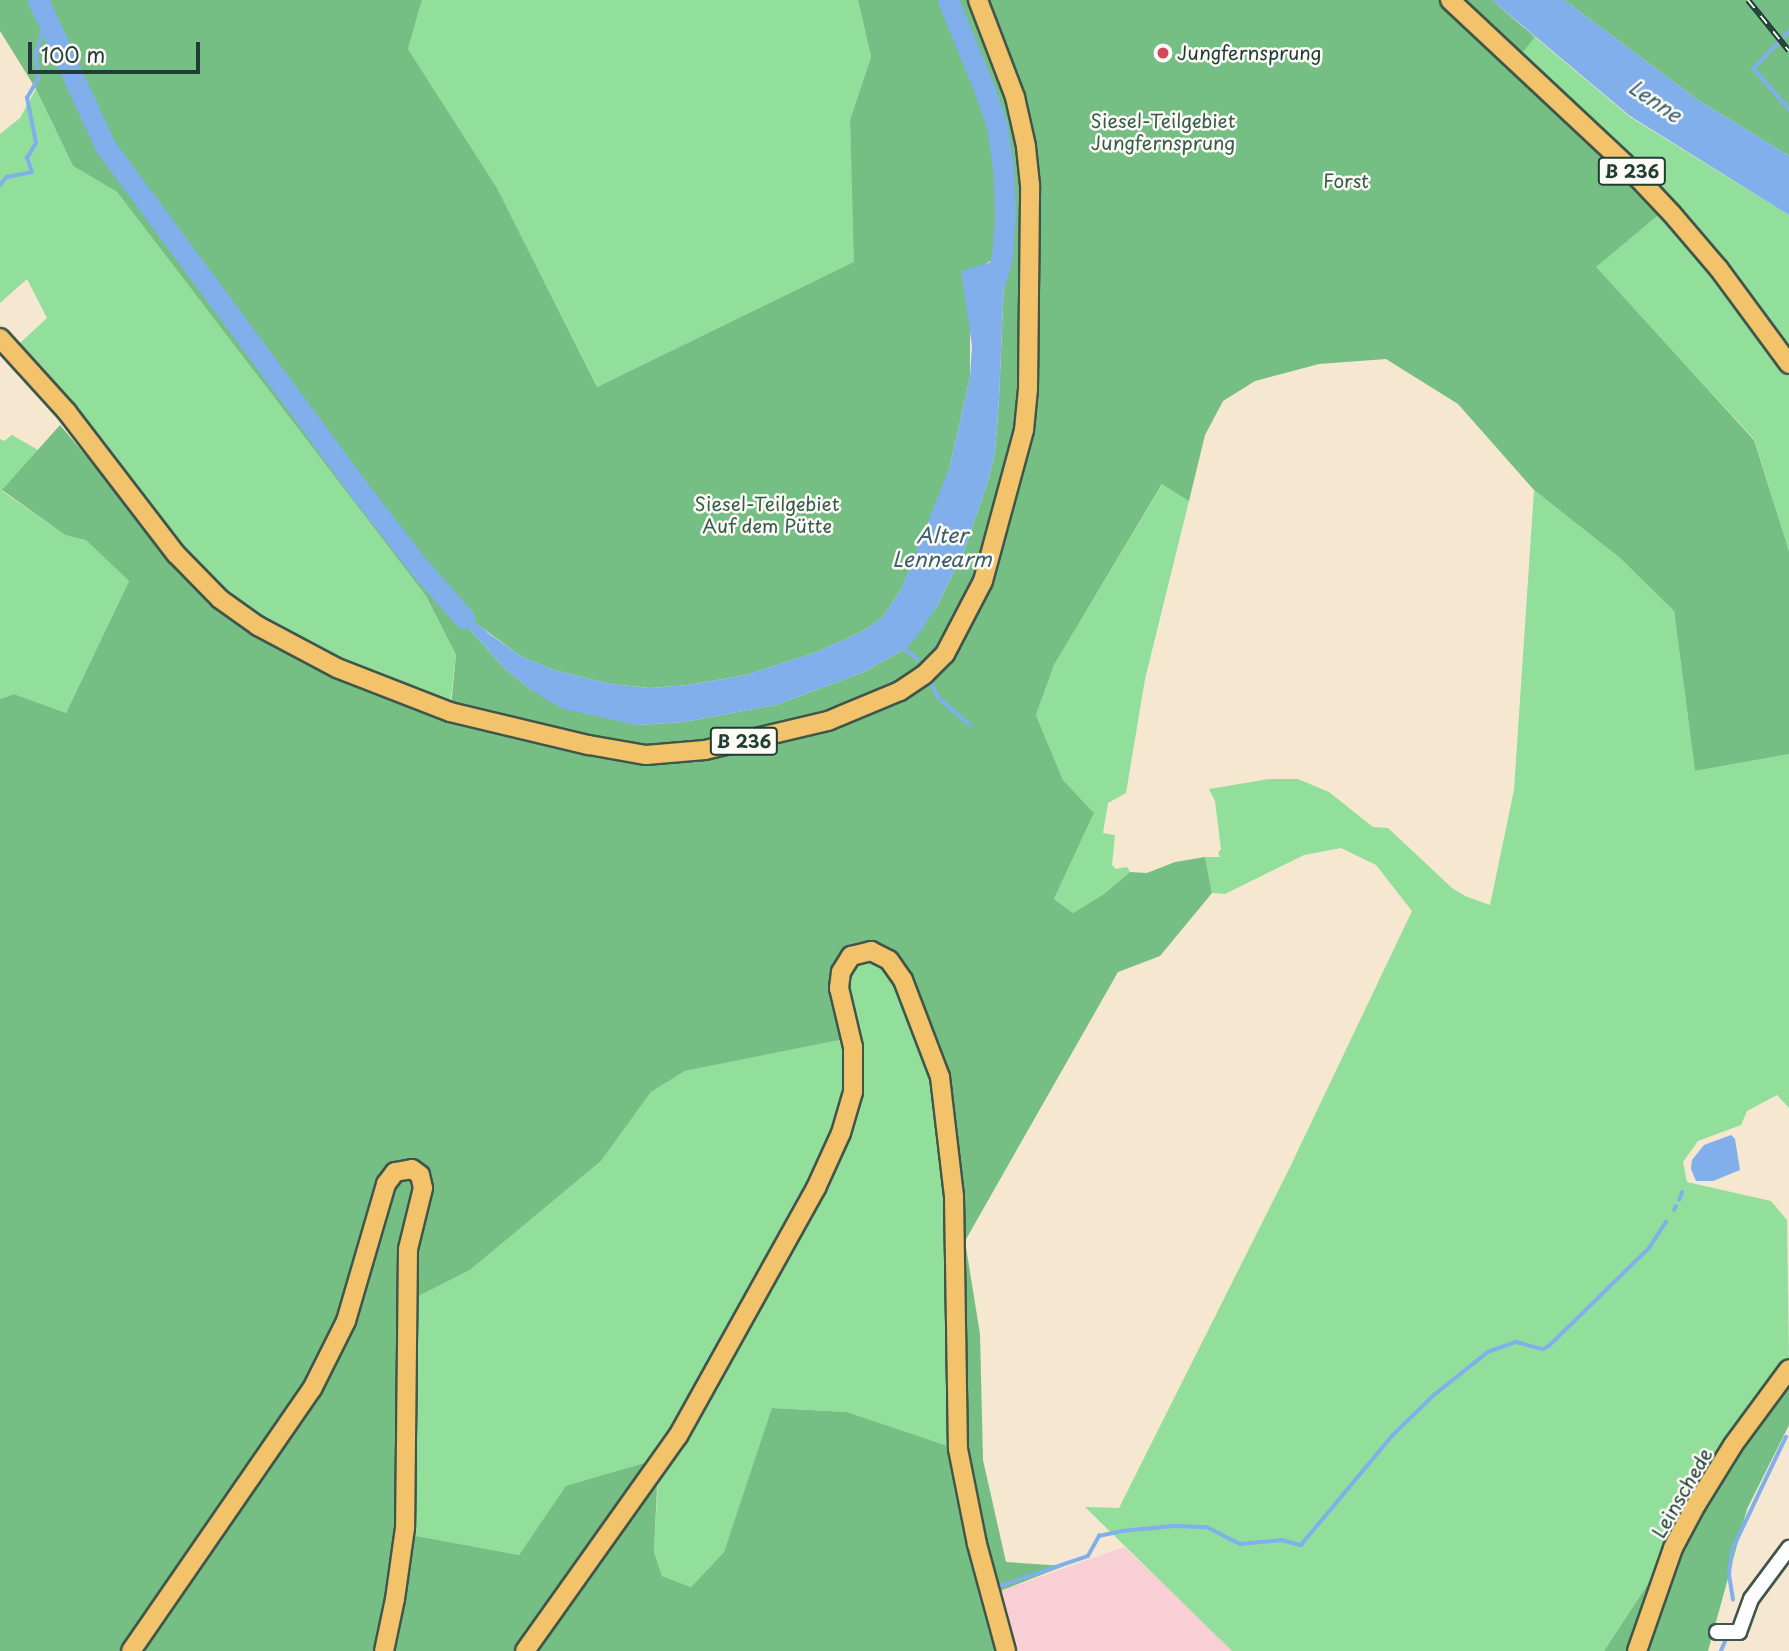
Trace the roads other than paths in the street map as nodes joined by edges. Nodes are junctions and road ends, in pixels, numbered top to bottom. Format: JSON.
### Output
{"nodes":[{"id":1,"x":978,"y":0,"type":"edge"},
{"id":2,"x":1450,"y":0,"type":"edge"},
{"id":3,"x":0,"y":338,"type":"edge"},
{"id":4,"x":1789,"y":364,"type":"edge"},
{"id":5,"x":1789,"y":1369,"type":"edge"},
{"id":6,"x":1789,"y":1548,"type":"edge"},
{"id":7,"x":1717,"y":1632,"type":"dead end"},
{"id":8,"x":131,"y":1651,"type":"edge"},
{"id":9,"x":384,"y":1651,"type":"edge"},
{"id":10,"x":525,"y":1651,"type":"edge"},
{"id":11,"x":1006,"y":1651,"type":"edge"},
{"id":12,"x":1637,"y":1651,"type":"edge"}],
"edges":[{"from":1,"to":3,"type":"main road","number":"B 236"},
{"from":2,"to":4,"type":"main road","number":"B 236"},
{"from":5,"to":12,"type":"main road","name":"Leinschede"},
{"from":6,"to":7,"type":"street"},
{"from":8,"to":9,"type":"main road"},
{"from":10,"to":11,"type":"main road"}]}
